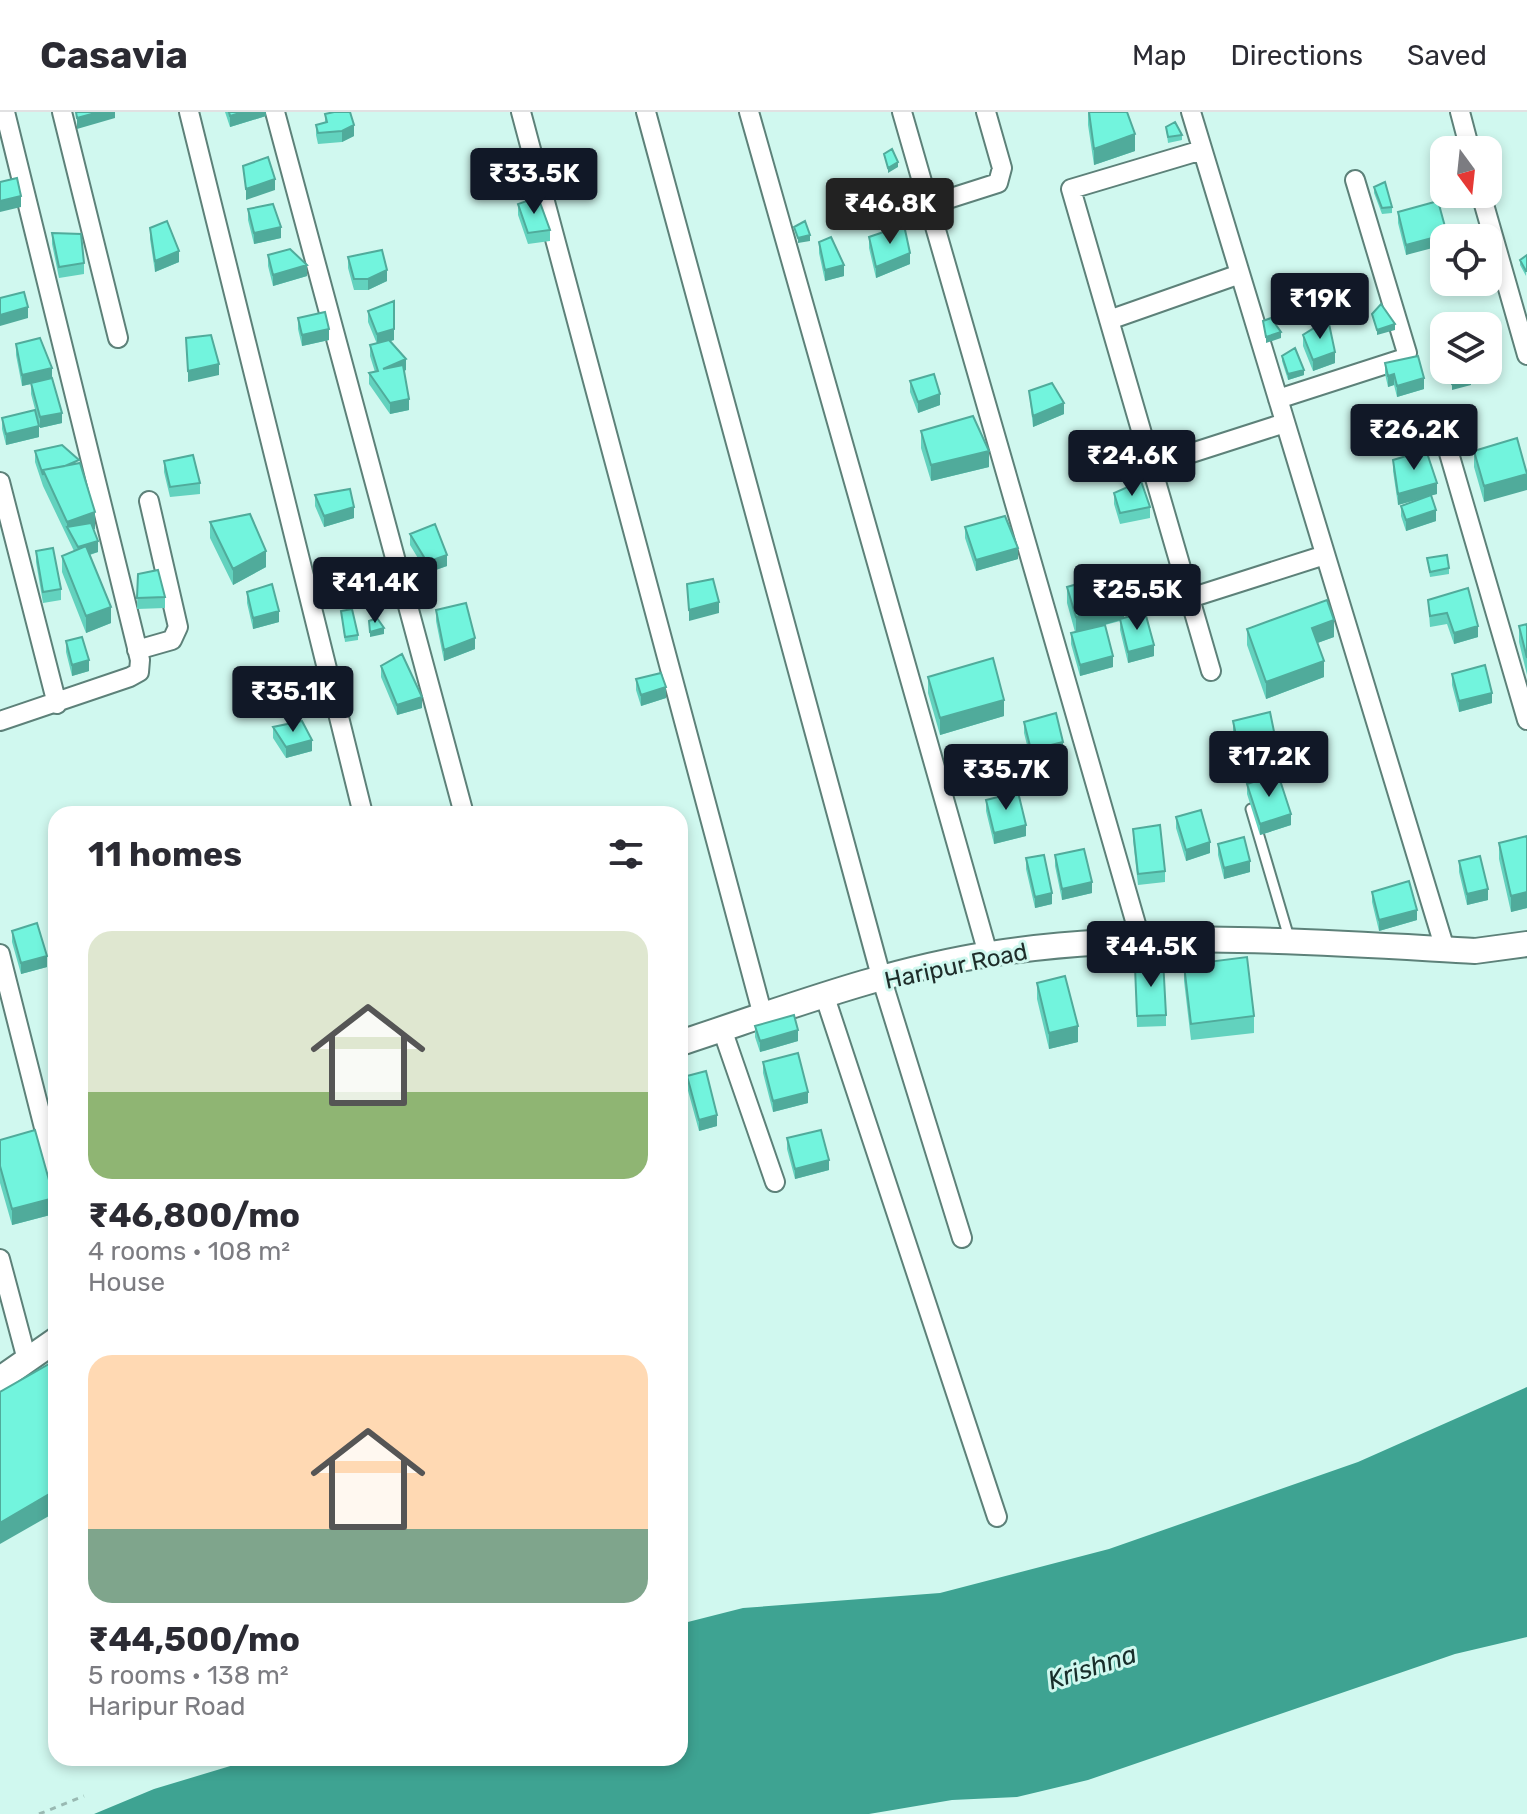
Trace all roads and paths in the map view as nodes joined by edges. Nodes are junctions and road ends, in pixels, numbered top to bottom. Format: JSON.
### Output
{"nodes":[{"id":1,"x":5,"y":112,"type":"edge"},
{"id":2,"x":62,"y":112,"type":"edge"},
{"id":3,"x":189,"y":112,"type":"edge"},
{"id":4,"x":275,"y":112,"type":"edge"},
{"id":5,"x":521,"y":112,"type":"edge"},
{"id":6,"x":646,"y":112,"type":"edge"},
{"id":7,"x":749,"y":112,"type":"edge"},
{"id":8,"x":902,"y":112,"type":"edge"},
{"id":9,"x":986,"y":112,"type":"edge"},
{"id":10,"x":1191,"y":112,"type":"edge"},
{"id":11,"x":1460,"y":112,"type":"edge"},
{"id":12,"x":1466,"y":136,"type":"edge"},
{"id":13,"x":1202,"y":150,"type":"junction"},
{"id":14,"x":1355,"y":180,"type":"dead end"},
{"id":15,"x":929,"y":205,"type":"junction"},
{"id":16,"x":1485,"y":208,"type":"edge"},
{"id":17,"x":1240,"y":274,"type":"junction"},
{"id":18,"x":1109,"y":320,"type":"junction"},
{"id":19,"x":118,"y":338,"type":"dead end"},
{"id":20,"x":1527,"y":355,"type":"edge"},
{"id":21,"x":1278,"y":399,"type":"junction"},
{"id":22,"x":1439,"y":419,"type":"dead end"},
{"id":23,"x":1285,"y":423,"type":"junction"},
{"id":24,"x":1151,"y":466,"type":"junction"},
{"id":25,"x":0,"y":482,"type":"edge"},
{"id":26,"x":149,"y":501,"type":"dead end"},
{"id":27,"x":1325,"y":555,"type":"junction"},
{"id":28,"x":1190,"y":598,"type":"junction"},
{"id":29,"x":137,"y":650,"type":"junction"},
{"id":30,"x":1211,"y":671,"type":"dead end"},
{"id":31,"x":57,"y":704,"type":"junction"},
{"id":32,"x":1527,"y":720,"type":"edge"},
{"id":33,"x":0,"y":721,"type":"edge"},
{"id":34,"x":1247,"y":794,"type":"edge"},
{"id":35,"x":361,"y":806,"type":"edge"},
{"id":36,"x":462,"y":806,"type":"edge"},
{"id":37,"x":1140,"y":938,"type":"junction"},
{"id":38,"x":1291,"y":944,"type":"junction"},
{"id":39,"x":1527,"y":944,"type":"edge"},
{"id":40,"x":1445,"y":949,"type":"junction"},
{"id":41,"x":0,"y":954,"type":"edge"},
{"id":42,"x":988,"y":954,"type":"junction"},
{"id":43,"x":882,"y":980,"type":"junction"},
{"id":44,"x":825,"y":997,"type":"junction"},
{"id":45,"x":763,"y":1016,"type":"junction"},
{"id":46,"x":722,"y":1029,"type":"junction"},
{"id":47,"x":688,"y":1040,"type":"edge"},
{"id":48,"x":48,"y":1143,"type":"edge"},
{"id":49,"x":775,"y":1182,"type":"dead end"},
{"id":50,"x":962,"y":1238,"type":"dead end"},
{"id":51,"x":0,"y":1259,"type":"edge"},
{"id":52,"x":48,"y":1346,"type":"edge"},
{"id":53,"x":27,"y":1360,"type":"junction"},
{"id":54,"x":0,"y":1379,"type":"edge"},
{"id":55,"x":997,"y":1517,"type":"dead end"},
{"id":56,"x":84,"y":1796,"type":"dead end"},
{"id":57,"x":39,"y":1814,"type":"edge"}],
"edges":[{"from":1,"to":29,"type":"street"},
{"from":2,"to":19,"type":"street"},
{"from":3,"to":35,"type":"street"},
{"from":4,"to":36,"type":"street"},
{"from":5,"to":45,"type":"street"},
{"from":6,"to":43,"type":"street"},
{"from":7,"to":42,"type":"street"},
{"from":8,"to":15,"type":"street"},
{"from":9,"to":15,"type":"street"},
{"from":10,"to":13,"type":"street"},
{"from":11,"to":12,"type":"street"},
{"from":13,"to":17,"type":"street"},
{"from":13,"to":18,"type":"street"},
{"from":14,"to":21,"type":"street"},
{"from":15,"to":37,"type":"street"},
{"from":16,"to":20,"type":"street"},
{"from":17,"to":18,"type":"street"},
{"from":17,"to":21,"type":"street"},
{"from":18,"to":24,"type":"street"},
{"from":21,"to":23,"type":"street"},
{"from":22,"to":32,"type":"street"},
{"from":23,"to":24,"type":"street"},
{"from":23,"to":27,"type":"street"},
{"from":24,"to":28,"type":"street"},
{"from":25,"to":31,"type":"street"},
{"from":26,"to":29,"type":"street"},
{"from":27,"to":28,"type":"street"},
{"from":27,"to":40,"type":"street"},
{"from":28,"to":30,"type":"street"},
{"from":29,"to":31,"type":"street"},
{"from":31,"to":33,"type":"street"},
{"from":34,"to":38,"type":"lane"},
{"from":37,"to":38,"type":"street","name":"Haripur Road"},
{"from":37,"to":42,"type":"street","name":"Haripur Road"},
{"from":38,"to":40,"type":"street","name":"Haripur Road"},
{"from":39,"to":40,"type":"street","name":"Haripur Road"},
{"from":41,"to":48,"type":"street"},
{"from":42,"to":43,"type":"street","name":"Haripur Road"},
{"from":43,"to":44,"type":"street","name":"Haripur Road"},
{"from":43,"to":50,"type":"street"},
{"from":44,"to":45,"type":"street","name":"Haripur Road"},
{"from":44,"to":55,"type":"street"},
{"from":45,"to":46,"type":"street","name":"Haripur Road"},
{"from":46,"to":47,"type":"street","name":"Haripur Road"},
{"from":46,"to":49,"type":"street"},
{"from":51,"to":53,"type":"street"},
{"from":52,"to":53,"type":"street"},
{"from":53,"to":54,"type":"street"},
{"from":56,"to":57,"type":"path"}]}
